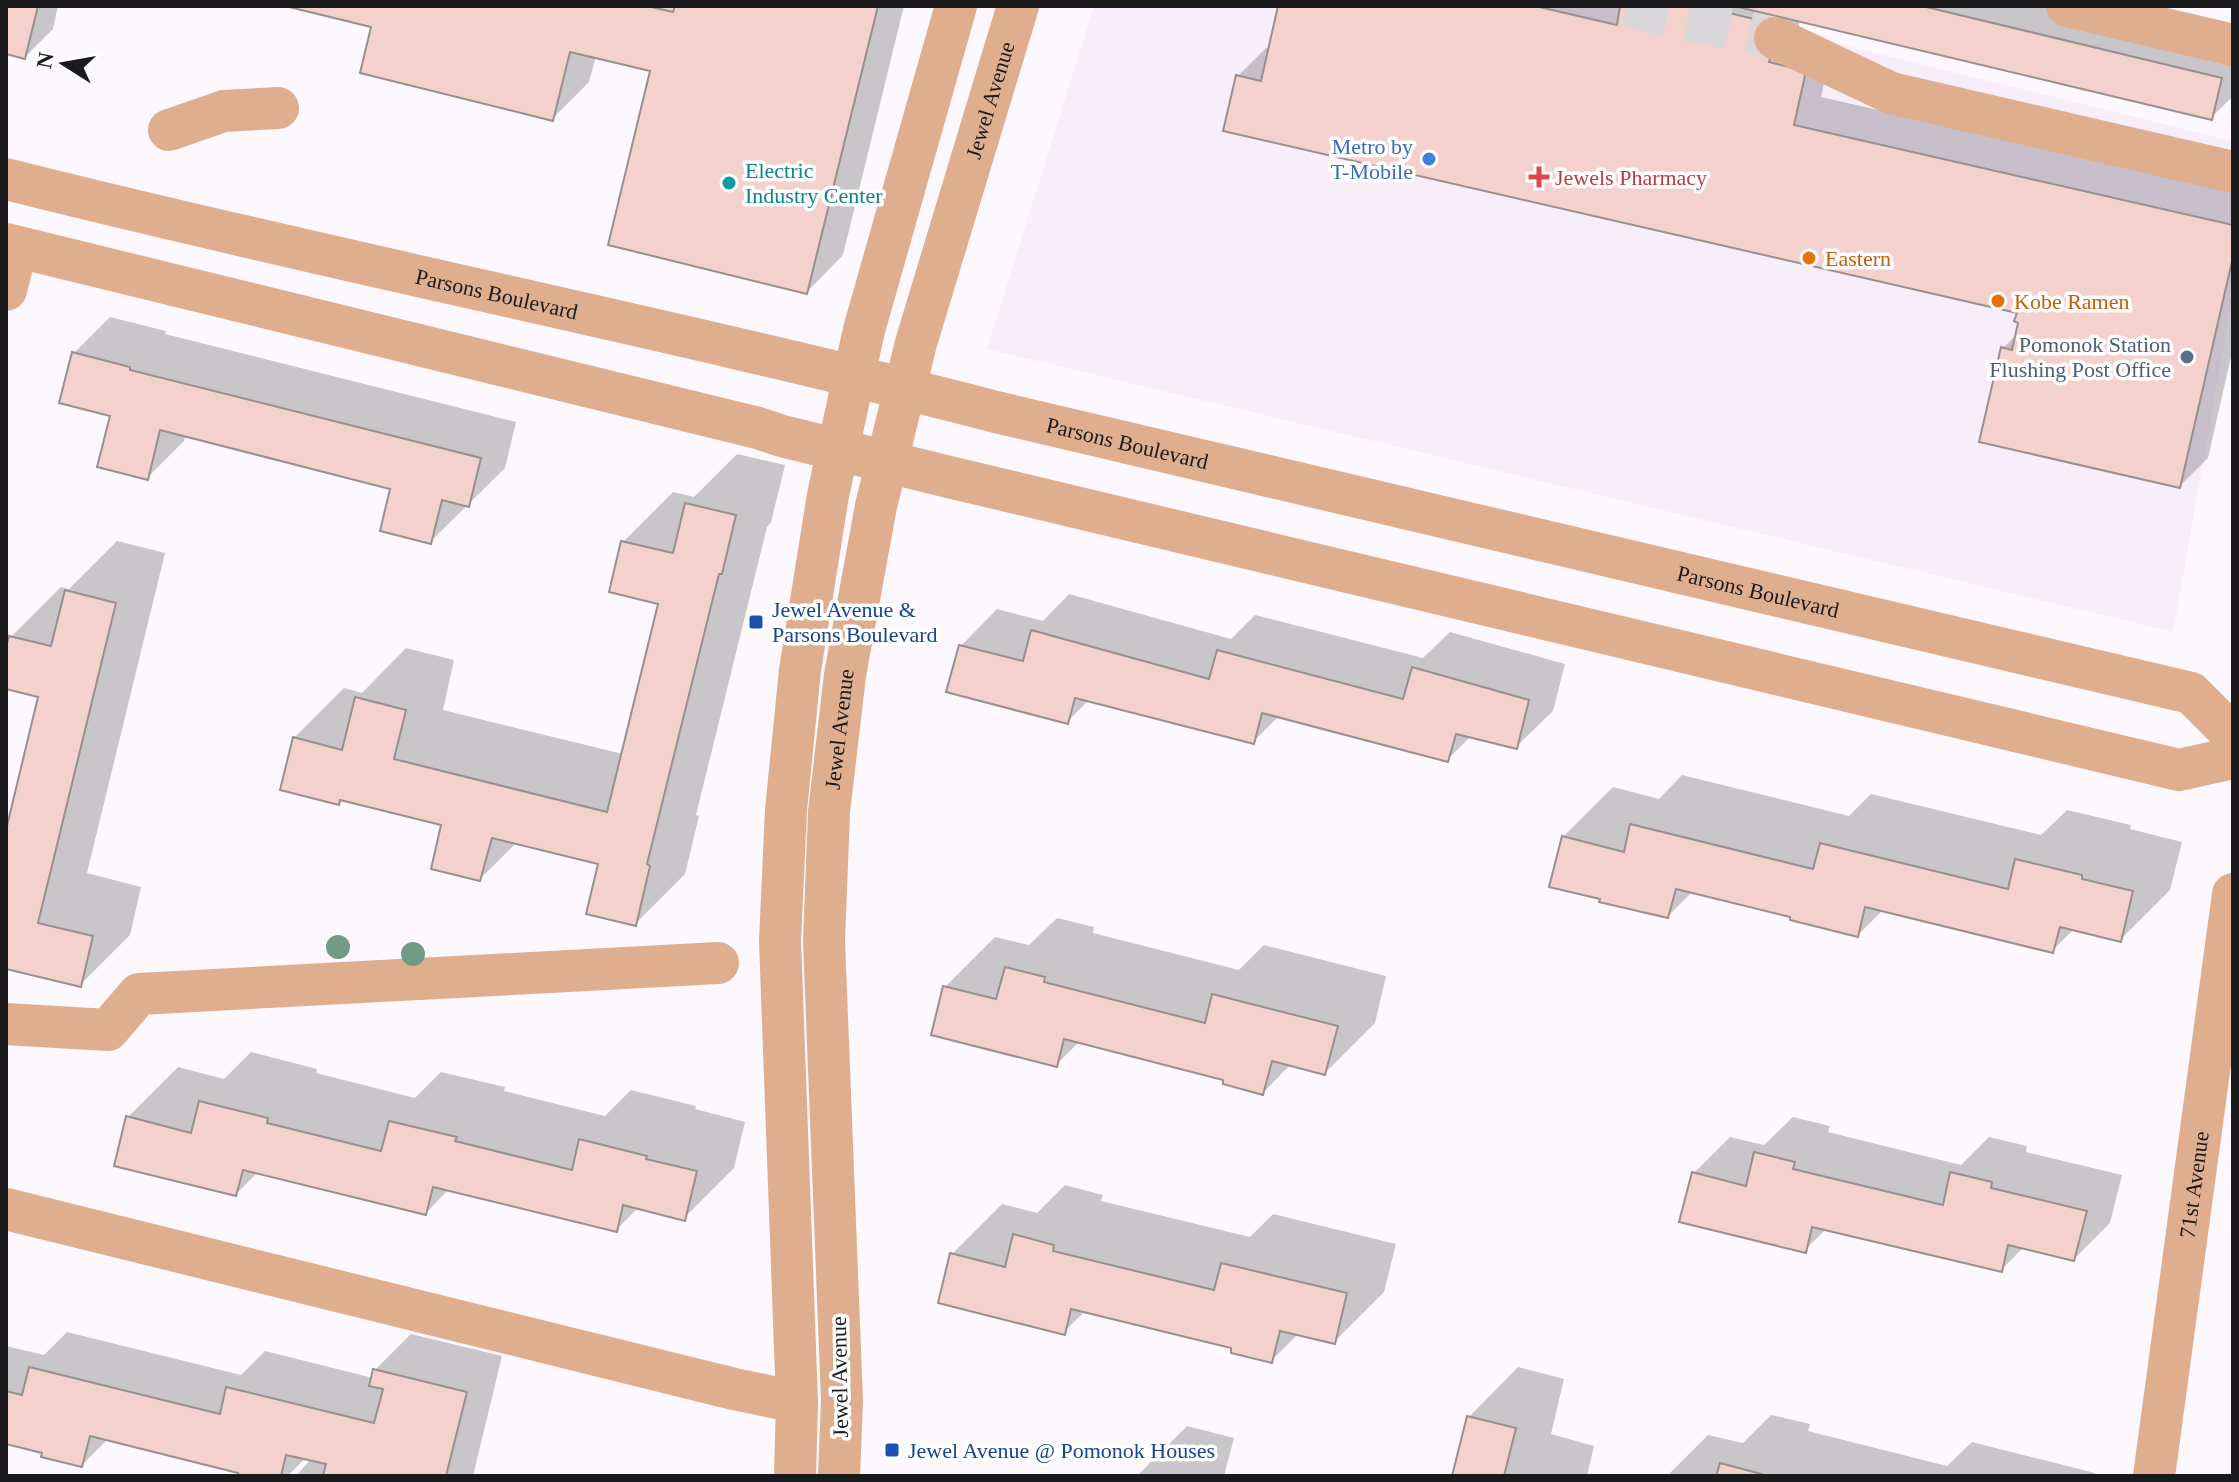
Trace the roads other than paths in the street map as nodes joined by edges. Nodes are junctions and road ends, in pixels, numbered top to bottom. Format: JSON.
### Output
{"nodes":[{"id":1,"x":956,"y":6,"type":"edge"},
{"id":2,"x":1018,"y":6,"type":"edge"},
{"id":3,"x":2067,"y":6,"type":"edge"},
{"id":4,"x":1775,"y":38,"type":"tunnel mouth"},
{"id":5,"x":2233,"y":45,"type":"edge"},
{"id":6,"x":278,"y":108,"type":"dead end"},
{"id":7,"x":169,"y":130,"type":"dead end"},
{"id":8,"x":2233,"y":172,"type":"edge"},
{"id":9,"x":6,"y":179,"type":"edge"},
{"id":10,"x":11,"y":246,"type":"edge"},
{"id":11,"x":6,"y":290,"type":"edge"},
{"id":12,"x":854,"y":377,"type":"junction"},
{"id":13,"x":904,"y":389,"type":"junction"},
{"id":14,"x":838,"y":450,"type":"junction"},
{"id":15,"x":887,"y":462,"type":"junction"},
{"id":16,"x":2233,"y":735,"type":"edge"},
{"id":17,"x":2233,"y":758,"type":"edge"},
{"id":18,"x":2233,"y":894,"type":"edge"},
{"id":19,"x":718,"y":963,"type":"dead end"},
{"id":20,"x":6,"y":1024,"type":"edge"},
{"id":21,"x":6,"y":1209,"type":"edge"},
{"id":22,"x":797,"y":1402,"type":"junction"},
{"id":23,"x":795,"y":1476,"type":"edge"},
{"id":24,"x":839,"y":1476,"type":"edge"},
{"id":25,"x":2154,"y":1476,"type":"edge"}],
"edges":[{"from":1,"to":12,"type":"street","name":"Jewel Avenue"},
{"from":2,"to":13,"type":"street","name":"Jewel Avenue"},
{"from":3,"to":5,"type":"street"},
{"from":4,"to":8,"type":"street"},
{"from":6,"to":7,"type":"street"},
{"from":9,"to":12,"type":"street","name":"Parsons Boulevard"},
{"from":10,"to":11,"type":"street"},
{"from":10,"to":14,"type":"street"},
{"from":12,"to":13,"type":"street","name":"Parsons Boulevard"},
{"from":12,"to":14,"type":"street","name":"Jewel Avenue"},
{"from":13,"to":15,"type":"street","name":"Jewel Avenue"},
{"from":13,"to":16,"type":"street","name":"Parsons Boulevard"},
{"from":14,"to":15,"type":"street"},
{"from":14,"to":22,"type":"street","name":"Jewel Avenue"},
{"from":15,"to":17,"type":"street"},
{"from":15,"to":24,"type":"street","name":"Jewel Avenue"},
{"from":18,"to":25,"type":"street","name":"71st Avenue"},
{"from":19,"to":20,"type":"street"},
{"from":21,"to":22,"type":"street"},
{"from":22,"to":23,"type":"street","name":"Jewel Avenue"}]}
